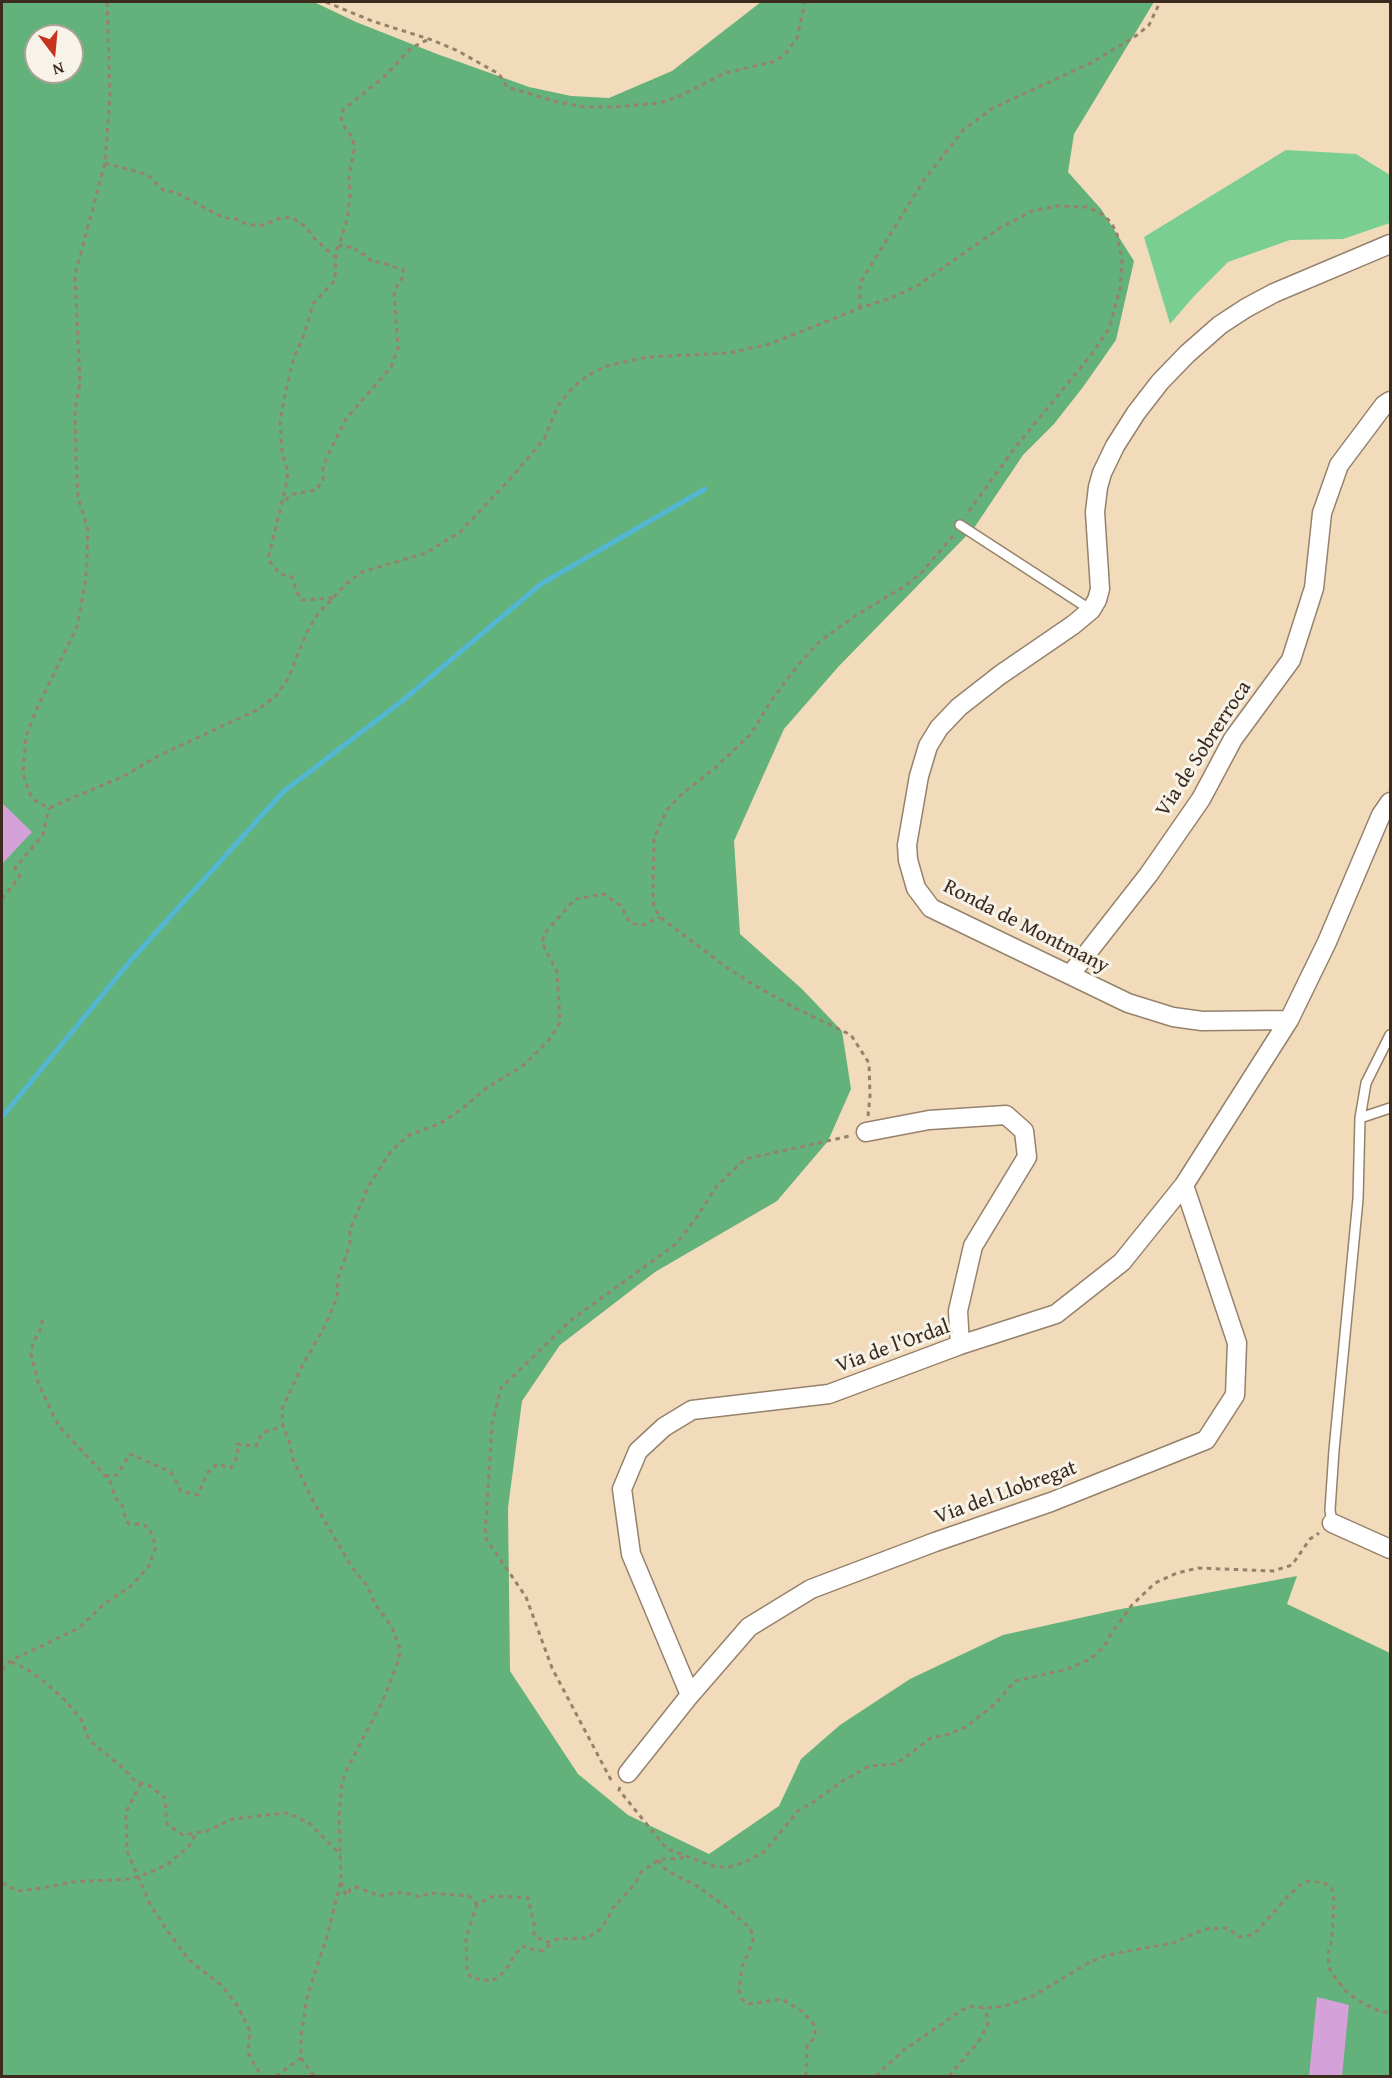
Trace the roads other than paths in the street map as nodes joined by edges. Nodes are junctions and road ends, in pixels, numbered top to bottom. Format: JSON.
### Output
{"nodes":[{"id":1,"x":1390,"y":244,"type":"edge"},
{"id":2,"x":1390,"y":401,"type":"edge"},
{"id":3,"x":960,"y":525,"type":"road end"},
{"id":4,"x":1091,"y":610,"type":"junction"},
{"id":5,"x":1390,"y":802,"type":"edge"},
{"id":6,"x":1070,"y":975,"type":"junction"},
{"id":7,"x":1289,"y":1020,"type":"junction"},
{"id":8,"x":1390,"y":1035,"type":"edge"},
{"id":9,"x":1390,"y":1108,"type":"edge"},
{"id":10,"x":1360,"y":1118,"type":"junction"},
{"id":11,"x":866,"y":1132,"type":"road end"},
{"id":12,"x":1184,"y":1185,"type":"junction"},
{"id":13,"x":960,"y":1346,"type":"junction"},
{"id":14,"x":1332,"y":1523,"type":"joint"},
{"id":15,"x":1390,"y":1549,"type":"edge"},
{"id":16,"x":690,"y":1695,"type":"junction"},
{"id":17,"x":628,"y":1773,"type":"road end"}],
"edges":[{"from":1,"to":4,"type":"street"},
{"from":2,"to":6,"type":"street","name":"Via de Sobrerroca"},
{"from":3,"to":4,"type":"lane"},
{"from":4,"to":6,"type":"street","name":"Ronda de Montmany"},
{"from":5,"to":7,"type":"street"},
{"from":6,"to":7,"type":"street","name":"Ronda de Montmany"},
{"from":7,"to":12,"type":"street","name":"Via de l'Ordal"},
{"from":8,"to":10,"type":"lane"},
{"from":9,"to":10,"type":"lane"},
{"from":10,"to":14,"type":"lane"},
{"from":11,"to":13,"type":"street"},
{"from":12,"to":13,"type":"street","name":"Via de l'Ordal"},
{"from":12,"to":16,"type":"street","name":"Via del Llobregat"},
{"from":13,"to":16,"type":"street","name":"Via de l'Ordal"},
{"from":14,"to":15,"type":"street"},
{"from":16,"to":17,"type":"street","name":"Via del Llobregat"}]}
